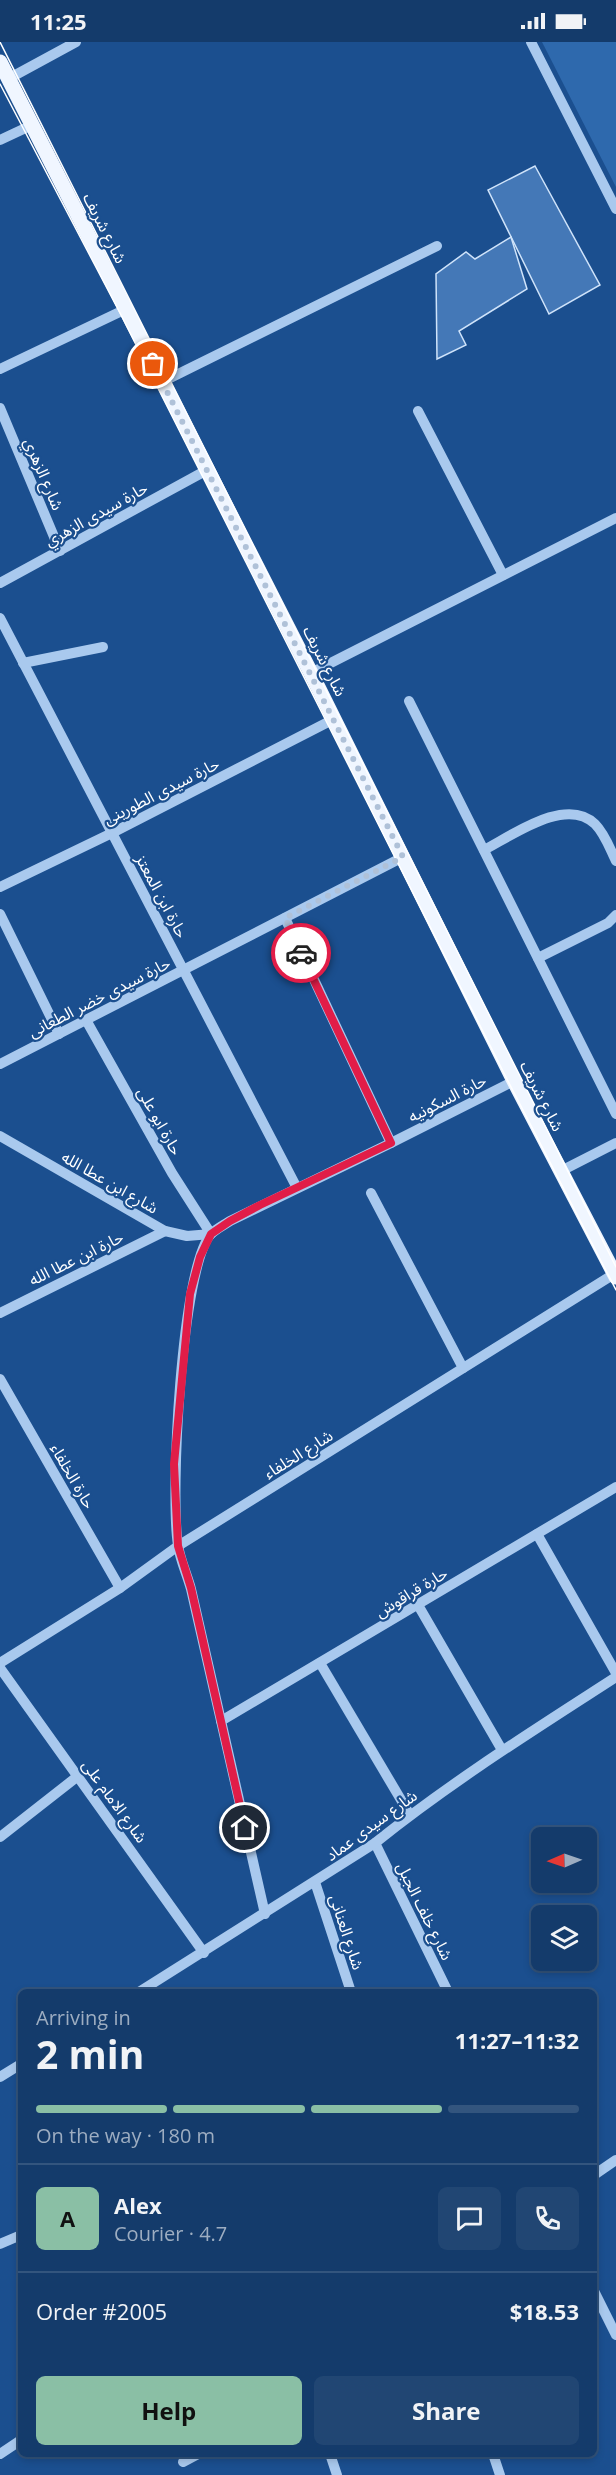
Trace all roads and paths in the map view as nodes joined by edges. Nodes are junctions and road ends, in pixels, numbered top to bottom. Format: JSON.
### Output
{"nodes":[{"id":1,"x":76,"y":42,"type":"edge"},
{"id":2,"x":531,"y":42,"type":"edge"},
{"id":3,"x":0,"y":62,"type":"edge"},
{"id":4,"x":9,"y":79,"type":"junction"},
{"id":5,"x":32,"y":125,"type":"junction"},
{"id":6,"x":0,"y":140,"type":"edge"},
{"id":7,"x":616,"y":209,"type":"edge"},
{"id":8,"x":437,"y":246,"type":"dead end"},
{"id":9,"x":126,"y":309,"type":"junction"},
{"id":10,"x":0,"y":369,"type":"edge"},
{"id":11,"x":162,"y":382,"type":"junction"},
{"id":12,"x":0,"y":408,"type":"edge"},
{"id":13,"x":418,"y":411,"type":"dead end"},
{"id":14,"x":207,"y":470,"type":"junction"},
{"id":15,"x":616,"y":518,"type":"edge"},
{"id":16,"x":60,"y":551,"type":"junction"},
{"id":17,"x":503,"y":575,"type":"junction"},
{"id":18,"x":0,"y":584,"type":"edge"},
{"id":19,"x":0,"y":618,"type":"edge"},
{"id":20,"x":103,"y":647,"type":"dead end"},
{"id":21,"x":23,"y":663,"type":"junction"},
{"id":22,"x":311,"y":673,"type":"junction"},
{"id":23,"x":409,"y":701,"type":"dead end"},
{"id":24,"x":334,"y":719,"type":"junction"},
{"id":25,"x":112,"y":833,"type":"junction"},
{"id":26,"x":484,"y":850,"type":"junction"},
{"id":27,"x":403,"y":857,"type":"junction"},
{"id":28,"x":616,"y":861,"type":"edge"},
{"id":29,"x":0,"y":887,"type":"edge"},
{"id":30,"x":0,"y":914,"type":"edge"},
{"id":31,"x":616,"y":915,"type":"edge"},
{"id":32,"x":285,"y":918,"type":"junction"},
{"id":33,"x":538,"y":958,"type":"junction"},
{"id":34,"x":184,"y":970,"type":"junction"},
{"id":35,"x":86,"y":1020,"type":"junction"},
{"id":36,"x":59,"y":1034,"type":"junction"},
{"id":37,"x":0,"y":1064,"type":"edge"},
{"id":38,"x":514,"y":1081,"type":"junction"},
{"id":39,"x":616,"y":1114,"type":"edge"},
{"id":40,"x":0,"y":1136,"type":"edge"},
{"id":41,"x":391,"y":1143,"type":"junction"},
{"id":42,"x":616,"y":1143,"type":"edge"},
{"id":43,"x":561,"y":1171,"type":"junction"},
{"id":44,"x":297,"y":1188,"type":"junction"},
{"id":45,"x":371,"y":1193,"type":"dead end"},
{"id":46,"x":165,"y":1231,"type":"junction"},
{"id":47,"x":211,"y":1234,"type":"junction"},
{"id":48,"x":615,"y":1276,"type":"edge"},
{"id":49,"x":0,"y":1313,"type":"edge"},
{"id":50,"x":463,"y":1368,"type":"junction"},
{"id":51,"x":0,"y":1379,"type":"edge"},
{"id":52,"x":616,"y":1487,"type":"edge"},
{"id":53,"x":537,"y":1534,"type":"junction"},
{"id":54,"x":178,"y":1546,"type":"junction"},
{"id":55,"x":120,"y":1588,"type":"junction"},
{"id":56,"x":418,"y":1605,"type":"junction"},
{"id":57,"x":0,"y":1663,"type":"edge"},
{"id":58,"x":320,"y":1663,"type":"junction"},
{"id":59,"x":0,"y":1668,"type":"edge"},
{"id":60,"x":616,"y":1673,"type":"edge"},
{"id":61,"x":616,"y":1677,"type":"edge"},
{"id":62,"x":221,"y":1721,"type":"junction"},
{"id":63,"x":502,"y":1750,"type":"junction"},
{"id":64,"x":78,"y":1776,"type":"junction"},
{"id":65,"x":410,"y":1815,"type":"junction"},
{"id":66,"x":0,"y":1837,"type":"edge"},
{"id":67,"x":375,"y":1843,"type":"junction"},
{"id":68,"x":315,"y":1882,"type":"junction"},
{"id":69,"x":265,"y":1914,"type":"junction"},
{"id":70,"x":204,"y":1953,"type":"junction"},
{"id":71,"x":145,"y":1989,"type":"edge"},
{"id":72,"x":350,"y":1989,"type":"edge"},
{"id":73,"x":447,"y":1989,"type":"edge"},
{"id":74,"x":18,"y":2066,"type":"edge"},
{"id":75,"x":0,"y":2077,"type":"edge"},
{"id":76,"x":616,"y":2160,"type":"edge"},
{"id":77,"x":597,"y":2173,"type":"edge"},
{"id":78,"x":18,"y":2236,"type":"edge"},
{"id":79,"x":0,"y":2244,"type":"edge"},
{"id":80,"x":597,"y":2297,"type":"edge"},
{"id":81,"x":616,"y":2335,"type":"edge"},
{"id":82,"x":18,"y":2442,"type":"edge"},
{"id":83,"x":0,"y":2454,"type":"edge"},
{"id":84,"x":192,"y":2457,"type":"edge"},
{"id":85,"x":331,"y":2457,"type":"edge"},
{"id":86,"x":495,"y":2457,"type":"edge"},
{"id":87,"x":183,"y":2462,"type":"dead end"},
{"id":88,"x":337,"y":2475,"type":"edge"},
{"id":89,"x":500,"y":2475,"type":"edge"}],
"edges":[{"from":1,"to":4,"type":"street"},
{"from":2,"to":7,"type":"street"},
{"from":3,"to":4,"type":"main road","name":"شارع شريف"},
{"from":4,"to":5,"type":"main road","name":"شارع شريف"},
{"from":5,"to":6,"type":"street"},
{"from":5,"to":9,"type":"main road","name":"شارع شريف"},
{"from":8,"to":11,"type":"street"},
{"from":9,"to":10,"type":"street"},
{"from":9,"to":11,"type":"main road","name":"شارع شريف"},
{"from":11,"to":14,"type":"main road","name":"شارع شريف"},
{"from":12,"to":16,"type":"street","name":"شارع الزهري"},
{"from":13,"to":17,"type":"street"},
{"from":14,"to":16,"type":"street","name":"حارة سيدى الزهري"},
{"from":14,"to":22,"type":"main road","name":"شارع شريف"},
{"from":15,"to":17,"type":"street"},
{"from":16,"to":18,"type":"street","name":"حارة سيدى الزهري"},
{"from":17,"to":22,"type":"street"},
{"from":19,"to":21,"type":"street","name":"حارة ابن المعتز"},
{"from":20,"to":21,"type":"street"},
{"from":21,"to":25,"type":"street","name":"حارة ابن المعتز"},
{"from":22,"to":24,"type":"main road","name":"شارع شريف"},
{"from":23,"to":26,"type":"street"},
{"from":24,"to":25,"type":"street","name":"حارة سيدى الطورينى"},
{"from":24,"to":27,"type":"main road","name":"شارع شريف"},
{"from":25,"to":29,"type":"street","name":"حارة سيدى الطورينى"},
{"from":25,"to":34,"type":"street","name":"حارة ابن المعتز"},
{"from":26,"to":28,"type":"street"},
{"from":26,"to":33,"type":"street"},
{"from":27,"to":32,"type":"street","name":"حارة سيدى خضر الطعانى"},
{"from":27,"to":38,"type":"main road","name":"شارع شريف"},
{"from":30,"to":36,"type":"street"},
{"from":31,"to":33,"type":"street"},
{"from":32,"to":34,"type":"street","name":"حارة سيدى خضر الطعانى"},
{"from":32,"to":41,"type":"street"},
{"from":33,"to":39,"type":"street"},
{"from":34,"to":35,"type":"street","name":"حارة سيدى خضر الطعانى"},
{"from":34,"to":44,"type":"street","name":"حارة ابن المعتز"},
{"from":35,"to":36,"type":"street","name":"حارة سيدى خضر الطعانى"},
{"from":35,"to":47,"type":"street","name":"حارة ابو على"},
{"from":36,"to":37,"type":"street","name":"حارة سيدى خضر الطعانى"},
{"from":38,"to":41,"type":"street","name":"حارة السكونيه"},
{"from":38,"to":43,"type":"main road","name":"شارع شريف"},
{"from":40,"to":46,"type":"street","name":"شارع ابن عطا الله"},
{"from":41,"to":44,"type":"street","name":"حارة السكونيه"},
{"from":42,"to":43,"type":"street"},
{"from":43,"to":48,"type":"main road","name":"شارع شريف"},
{"from":44,"to":47,"type":"street","name":"حارة السكونيه"},
{"from":45,"to":50,"type":"street"},
{"from":46,"to":47,"type":"street","name":"شارع ابن عطا الله"},
{"from":46,"to":49,"type":"street","name":"حارة ابن عطا الله"},
{"from":47,"to":54,"type":"street"},
{"from":48,"to":50,"type":"street","name":"شارع الخلفاء"},
{"from":50,"to":54,"type":"street","name":"شارع الخلفاء"},
{"from":51,"to":55,"type":"street","name":"حارة الخلفاء"},
{"from":52,"to":53,"type":"street","name":"حارة قراقوش"},
{"from":53,"to":56,"type":"street","name":"حارة قراقوش"},
{"from":53,"to":60,"type":"street"},
{"from":54,"to":55,"type":"street","name":"شارع الخلفاء"},
{"from":54,"to":62,"type":"street"},
{"from":55,"to":57,"type":"street","name":"شارع الخلفاء"},
{"from":56,"to":58,"type":"street","name":"حارة قراقوش"},
{"from":56,"to":63,"type":"street"},
{"from":58,"to":62,"type":"street","name":"حارة قراقوش"},
{"from":58,"to":65,"type":"street"},
{"from":59,"to":64,"type":"street","name":"شارع الامام على"},
{"from":61,"to":63,"type":"street","name":"شارع سيدى عماد"},
{"from":62,"to":69,"type":"street"},
{"from":63,"to":65,"type":"street","name":"شارع سيدى عماد"},
{"from":64,"to":66,"type":"street"},
{"from":64,"to":70,"type":"street","name":"شارع الامام على"},
{"from":65,"to":67,"type":"street","name":"شارع سيدى عماد"},
{"from":67,"to":68,"type":"street","name":"شارع سيدى عماد"},
{"from":67,"to":73,"type":"street","name":"شارع خلف الجبل"},
{"from":68,"to":69,"type":"street","name":"شارع سيدى عماد"},
{"from":68,"to":72,"type":"street","name":"شارع العنانى"},
{"from":69,"to":70,"type":"street","name":"شارع سيدى عماد"},
{"from":70,"to":71,"type":"street","name":"شارع سيدى عماد"},
{"from":74,"to":75,"type":"street"},
{"from":76,"to":77,"type":"street"},
{"from":78,"to":79,"type":"street"},
{"from":80,"to":81,"type":"street"},
{"from":82,"to":83,"type":"street"},
{"from":84,"to":87,"type":"street"},
{"from":85,"to":88,"type":"street"},
{"from":86,"to":89,"type":"street"}]}
